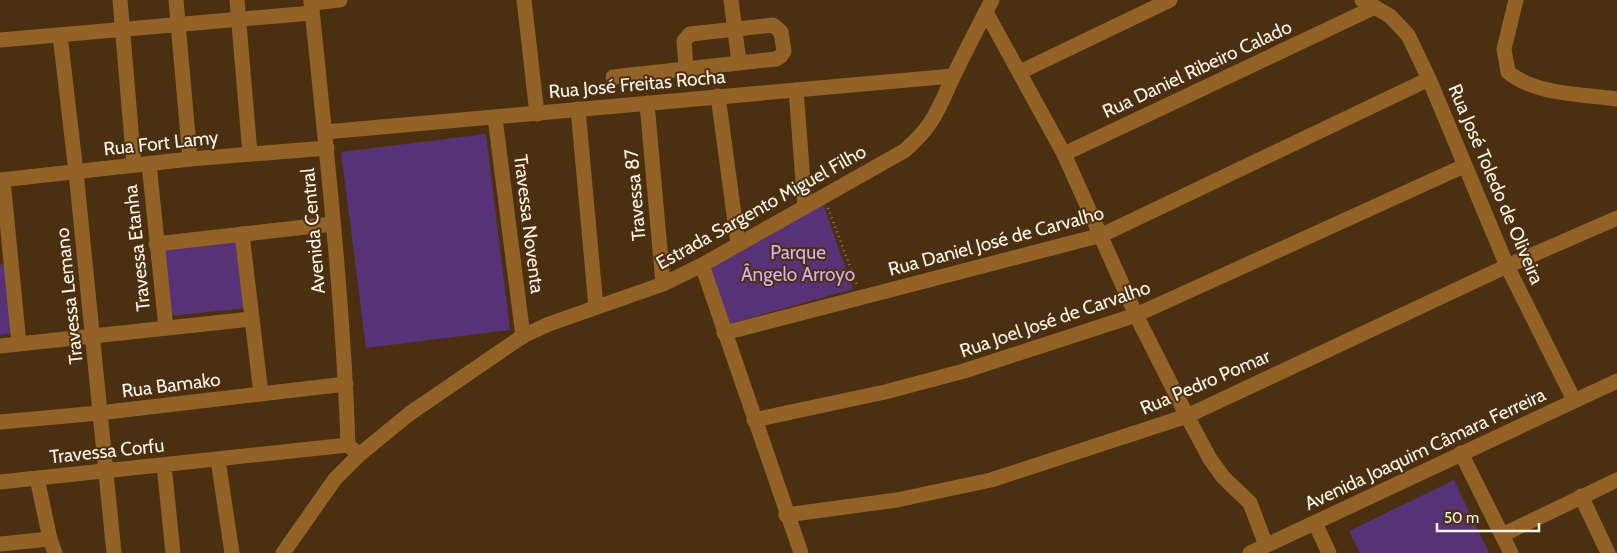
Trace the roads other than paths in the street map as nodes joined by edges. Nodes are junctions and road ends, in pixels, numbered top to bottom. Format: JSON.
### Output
{"nodes":[{"id":1,"x":120,"y":0,"type":"edge"},
{"id":2,"x":176,"y":0,"type":"edge"},
{"id":3,"x":237,"y":0,"type":"edge"},
{"id":4,"x":340,"y":0,"type":"edge"},
{"id":5,"x":524,"y":0,"type":"edge"},
{"id":6,"x":731,"y":0,"type":"edge"},
{"id":7,"x":1170,"y":0,"type":"edge"},
{"id":8,"x":1516,"y":0,"type":"edge"},
{"id":9,"x":1368,"y":3,"type":"edge"},
{"id":10,"x":311,"y":5,"type":"edge"},
{"id":11,"x":989,"y":6,"type":"edge"},
{"id":12,"x":239,"y":20,"type":"junction"},
{"id":13,"x":178,"y":25,"type":"junction"},
{"id":14,"x":735,"y":29,"type":"junction"},
{"id":15,"x":122,"y":30,"type":"junction"},
{"id":16,"x":60,"y":35,"type":"junction"},
{"id":17,"x":0,"y":40,"type":"edge"},
{"id":18,"x":739,"y":62,"type":"junction"},
{"id":19,"x":686,"y":68,"type":"junction"},
{"id":20,"x":1020,"y":72,"type":"junction"},
{"id":21,"x":953,"y":76,"type":"junction"},
{"id":22,"x":612,"y":77,"type":"dead end"},
{"id":23,"x":1429,"y":79,"type":"junction"},
{"id":24,"x":796,"y":90,"type":"junction"},
{"id":25,"x":718,"y":96,"type":"junction"},
{"id":26,"x":1617,"y":99,"type":"edge"},
{"id":27,"x":647,"y":103,"type":"junction"},
{"id":28,"x":578,"y":109,"type":"junction"},
{"id":29,"x":537,"y":114,"type":"junction"},
{"id":30,"x":495,"y":118,"type":"junction"},
{"id":31,"x":325,"y":132,"type":"junction"},
{"id":32,"x":327,"y":148,"type":"junction"},
{"id":33,"x":250,"y":154,"type":"junction"},
{"id":34,"x":1064,"y":154,"type":"junction"},
{"id":35,"x":190,"y":159,"type":"junction"},
{"id":36,"x":141,"y":164,"type":"junction"},
{"id":37,"x":1464,"y":166,"type":"junction"},
{"id":38,"x":76,"y":172,"type":"junction"},
{"id":39,"x":1,"y":180,"type":"edge"},
{"id":40,"x":805,"y":207,"type":"junction"},
{"id":41,"x":1617,"y":218,"type":"edge"},
{"id":42,"x":332,"y":224,"type":"junction"},
{"id":43,"x":242,"y":234,"type":"junction"},
{"id":44,"x":1102,"y":235,"type":"junction"},
{"id":45,"x":156,"y":244,"type":"junction"},
{"id":46,"x":738,"y":244,"type":"junction"},
{"id":47,"x":6,"y":260,"type":"edge"},
{"id":48,"x":702,"y":265,"type":"junction"},
{"id":49,"x":1507,"y":266,"type":"junction"},
{"id":50,"x":664,"y":284,"type":"junction"},
{"id":51,"x":596,"y":307,"type":"junction"},
{"id":52,"x":1136,"y":316,"type":"junction"},
{"id":53,"x":251,"y":319,"type":"junction"},
{"id":54,"x":166,"y":328,"type":"junction"},
{"id":55,"x":724,"y":333,"type":"junction"},
{"id":56,"x":523,"y":336,"type":"junction"},
{"id":57,"x":93,"y":337,"type":"junction"},
{"id":58,"x":19,"y":344,"type":"junction"},
{"id":59,"x":0,"y":346,"type":"edge"},
{"id":60,"x":1617,"y":380,"type":"edge"},
{"id":61,"x":346,"y":384,"type":"junction"},
{"id":62,"x":261,"y":394,"type":"junction"},
{"id":63,"x":1574,"y":400,"type":"junction"},
{"id":64,"x":99,"y":413,"type":"junction"},
{"id":65,"x":1187,"y":416,"type":"junction"},
{"id":66,"x":754,"y":420,"type":"junction"},
{"id":67,"x":0,"y":422,"type":"edge"},
{"id":68,"x":354,"y":450,"type":"junction"},
{"id":69,"x":1461,"y":453,"type":"junction"},
{"id":70,"x":218,"y":460,"type":"junction"},
{"id":71,"x":164,"y":465,"type":"junction"},
{"id":72,"x":105,"y":471,"type":"junction"},
{"id":73,"x":38,"y":478,"type":"junction"},
{"id":74,"x":1617,"y":480,"type":"edge"},
{"id":75,"x":0,"y":482,"type":"edge"},
{"id":76,"x":1581,"y":496,"type":"junction"},
{"id":77,"x":786,"y":515,"type":"junction"},
{"id":78,"x":1314,"y":523,"type":"junction"},
{"id":79,"x":1502,"y":535,"type":"junction"},
{"id":80,"x":0,"y":544,"type":"edge"},
{"id":81,"x":1266,"y":545,"type":"junction"},
{"id":82,"x":52,"y":546,"type":"edge"},
{"id":83,"x":114,"y":553,"type":"edge"},
{"id":84,"x":173,"y":553,"type":"edge"},
{"id":85,"x":232,"y":553,"type":"edge"},
{"id":86,"x":283,"y":553,"type":"edge"},
{"id":87,"x":801,"y":553,"type":"edge"},
{"id":88,"x":1250,"y":553,"type":"edge"},
{"id":89,"x":1328,"y":553,"type":"edge"},
{"id":90,"x":1510,"y":553,"type":"edge"},
{"id":91,"x":1608,"y":553,"type":"edge"}],
"edges":[{"from":1,"to":15,"type":"street","name":"Travessa Etanha"},
{"from":2,"to":13,"type":"street"},
{"from":3,"to":12,"type":"street"},
{"from":4,"to":10,"type":"street"},
{"from":5,"to":29,"type":"street"},
{"from":6,"to":14,"type":"street"},
{"from":7,"to":20,"type":"street"},
{"from":8,"to":26,"type":"street"},
{"from":9,"to":23,"type":"street","name":"Rua José Toledo de Oliveira"},
{"from":9,"to":34,"type":"street","name":"Rua Daniel Ribeiro Calado"},
{"from":10,"to":12,"type":"street"},
{"from":10,"to":31,"type":"street","name":"Avenida Central"},
{"from":11,"to":20,"type":"street"},
{"from":11,"to":21,"type":"street","name":"Estrada Sargento Miguel Filho"},
{"from":12,"to":13,"type":"street"},
{"from":12,"to":33,"type":"street"},
{"from":13,"to":15,"type":"street"},
{"from":13,"to":35,"type":"street"},
{"from":14,"to":18,"type":"street"},
{"from":14,"to":18,"type":"street"},
{"from":14,"to":19,"type":"street"},
{"from":15,"to":16,"type":"street"},
{"from":15,"to":36,"type":"street","name":"Travessa Etanha"},
{"from":16,"to":17,"type":"street"},
{"from":16,"to":38,"type":"street","name":"Travessa Lemano"},
{"from":18,"to":19,"type":"street"},
{"from":19,"to":22,"type":"street"},
{"from":20,"to":34,"type":"street"},
{"from":21,"to":24,"type":"street","name":"Rua José Freitas Rocha"},
{"from":21,"to":40,"type":"street","name":"Estrada Sargento Miguel Filho"},
{"from":23,"to":37,"type":"street","name":"Rua José Toledo de Oliveira"},
{"from":23,"to":44,"type":"street","name":"Rua Daniel José de Carvalho"},
{"from":24,"to":25,"type":"street","name":"Rua José Freitas Rocha"},
{"from":24,"to":40,"type":"street"},
{"from":25,"to":27,"type":"street","name":"Rua José Freitas Rocha"},
{"from":25,"to":46,"type":"street"},
{"from":27,"to":28,"type":"street","name":"Rua José Freitas Rocha"},
{"from":27,"to":50,"type":"street","name":"Travessa 87"},
{"from":28,"to":29,"type":"street","name":"Rua José Freitas Rocha"},
{"from":28,"to":51,"type":"street"},
{"from":29,"to":30,"type":"street","name":"Rua José Freitas Rocha"},
{"from":30,"to":31,"type":"street","name":"Rua José Freitas Rocha"},
{"from":30,"to":56,"type":"street","name":"Travessa Noventa"},
{"from":31,"to":32,"type":"street","name":"Avenida Central"},
{"from":32,"to":33,"type":"street","name":"Rua Fort Lamy"},
{"from":32,"to":42,"type":"street","name":"Avenida Central"},
{"from":33,"to":35,"type":"street","name":"Rua Fort Lamy"},
{"from":34,"to":44,"type":"street"},
{"from":35,"to":36,"type":"street","name":"Rua Fort Lamy"},
{"from":36,"to":38,"type":"street","name":"Rua Fort Lamy"},
{"from":36,"to":45,"type":"street","name":"Travessa Etanha"},
{"from":37,"to":49,"type":"street","name":"Rua José Toledo de Oliveira"},
{"from":37,"to":52,"type":"street","name":"Rua Joel José de Carvalho"},
{"from":38,"to":39,"type":"street","name":"Rua Fort Lamy"},
{"from":38,"to":57,"type":"street","name":"Travessa Lemano"},
{"from":39,"to":47,"type":"street"},
{"from":40,"to":46,"type":"street","name":"Estrada Sargento Miguel Filho"},
{"from":41,"to":49,"type":"street","name":"Rua Pedro Pomar"},
{"from":42,"to":43,"type":"street"},
{"from":42,"to":61,"type":"street","name":"Avenida Central"},
{"from":43,"to":45,"type":"street"},
{"from":43,"to":53,"type":"street"},
{"from":44,"to":52,"type":"street"},
{"from":44,"to":55,"type":"street","name":"Rua Daniel José de Carvalho"},
{"from":45,"to":54,"type":"street","name":"Travessa Etanha"},
{"from":46,"to":48,"type":"street","name":"Estrada Sargento Miguel Filho"},
{"from":47,"to":58,"type":"street"},
{"from":48,"to":50,"type":"street","name":"Estrada Sargento Miguel Filho"},
{"from":48,"to":55,"type":"street"},
{"from":49,"to":63,"type":"street","name":"Rua José Toledo de Oliveira"},
{"from":49,"to":65,"type":"street","name":"Rua Pedro Pomar"},
{"from":50,"to":51,"type":"street","name":"Estrada Sargento Miguel Filho"},
{"from":51,"to":56,"type":"street","name":"Estrada Sargento Miguel Filho"},
{"from":52,"to":65,"type":"street"},
{"from":52,"to":66,"type":"street","name":"Rua Joel José de Carvalho"},
{"from":53,"to":54,"type":"street"},
{"from":53,"to":62,"type":"street"},
{"from":54,"to":57,"type":"street"},
{"from":55,"to":66,"type":"street"},
{"from":56,"to":68,"type":"street","name":"Estrada Sargento Miguel Filho"},
{"from":57,"to":58,"type":"street"},
{"from":57,"to":64,"type":"street","name":"Travessa Lemano"},
{"from":58,"to":59,"type":"street"},
{"from":60,"to":63,"type":"street","name":"Avenida Joaquim Câmara Ferreira"},
{"from":61,"to":62,"type":"street","name":"Rua Bamako"},
{"from":61,"to":68,"type":"street","name":"Avenida Central"},
{"from":62,"to":64,"type":"street","name":"Rua Bamako"},
{"from":63,"to":69,"type":"street","name":"Avenida Joaquim Câmara Ferreira"},
{"from":64,"to":67,"type":"street","name":"Rua Bamako"},
{"from":64,"to":72,"type":"street","name":"Travessa Lemano"},
{"from":65,"to":77,"type":"street","name":"Rua Pedro Pomar"},
{"from":65,"to":81,"type":"street"},
{"from":66,"to":77,"type":"street"},
{"from":68,"to":70,"type":"street","name":"Travessa Corfu"},
{"from":68,"to":86,"type":"street","name":"Estrada Sargento Miguel Filho"},
{"from":69,"to":78,"type":"street","name":"Avenida Joaquim Câmara Ferreira"},
{"from":69,"to":79,"type":"street"},
{"from":70,"to":71,"type":"street","name":"Travessa Corfu"},
{"from":70,"to":85,"type":"street"},
{"from":71,"to":72,"type":"street","name":"Travessa Corfu"},
{"from":71,"to":84,"type":"street"},
{"from":72,"to":73,"type":"street","name":"Travessa Corfu"},
{"from":72,"to":83,"type":"street","name":"Travessa Lemano"},
{"from":73,"to":75,"type":"street","name":"Travessa Corfu"},
{"from":73,"to":82,"type":"street"},
{"from":74,"to":76,"type":"street"},
{"from":76,"to":79,"type":"street"},
{"from":76,"to":91,"type":"street"},
{"from":77,"to":87,"type":"street"},
{"from":78,"to":81,"type":"street","name":"Avenida Joaquim Câmara Ferreira"},
{"from":78,"to":89,"type":"street"},
{"from":79,"to":90,"type":"street"},
{"from":80,"to":82,"type":"street"},
{"from":81,"to":88,"type":"street","name":"Avenida Joaquim Câmara Ferreira"}]}
